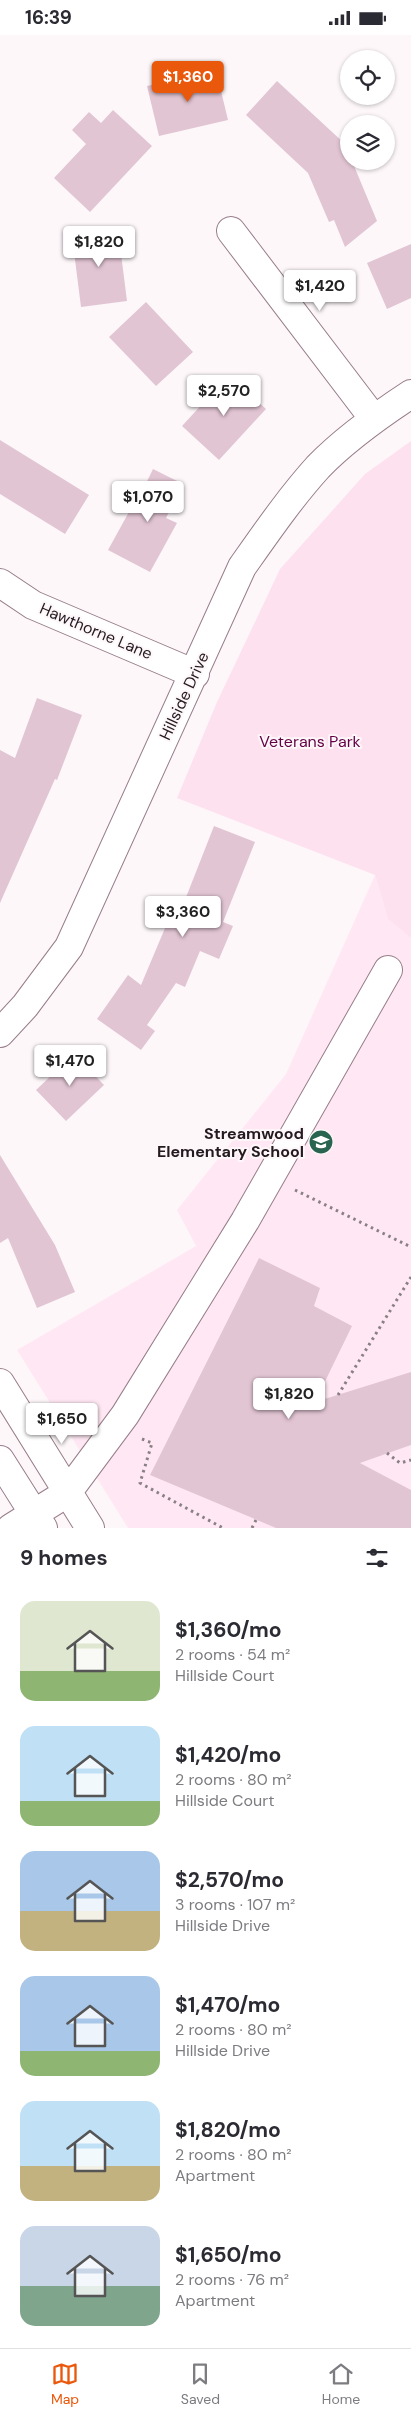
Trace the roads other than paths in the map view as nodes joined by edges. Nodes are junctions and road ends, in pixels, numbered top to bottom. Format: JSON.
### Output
{"nodes":[{"id":1,"x":231,"y":231,"type":"dead end"},
{"id":2,"x":411,"y":393,"type":"edge"},
{"id":3,"x":374,"y":419,"type":"junction"},
{"id":4,"x":0,"y":583,"type":"edge"},
{"id":5,"x":195,"y":673,"type":"junction"},
{"id":6,"x":388,"y":969,"type":"dead end"},
{"id":7,"x":0,"y":1033,"type":"edge"},
{"id":8,"x":0,"y":1383,"type":"edge"},
{"id":9,"x":0,"y":1460,"type":"edge"},
{"id":10,"x":67,"y":1493,"type":"junction"},
{"id":11,"x":39,"y":1521,"type":"edge"},
{"id":12,"x":11,"y":1528,"type":"edge"},
{"id":13,"x":90,"y":1528,"type":"edge"}],
"edges":[{"from":1,"to":3,"type":"street"},
{"from":2,"to":3,"type":"street","name":"Hillside Drive"},
{"from":3,"to":5,"type":"street","name":"Hillside Drive"},
{"from":4,"to":5,"type":"street","name":"Hawthorne Lane"},
{"from":5,"to":7,"type":"street","name":"Hillside Drive"},
{"from":6,"to":10,"type":"street"},
{"from":8,"to":10,"type":"street"},
{"from":9,"to":11,"type":"street"},
{"from":10,"to":11,"type":"street"},
{"from":10,"to":13,"type":"street"},
{"from":11,"to":12,"type":"street"}]}
